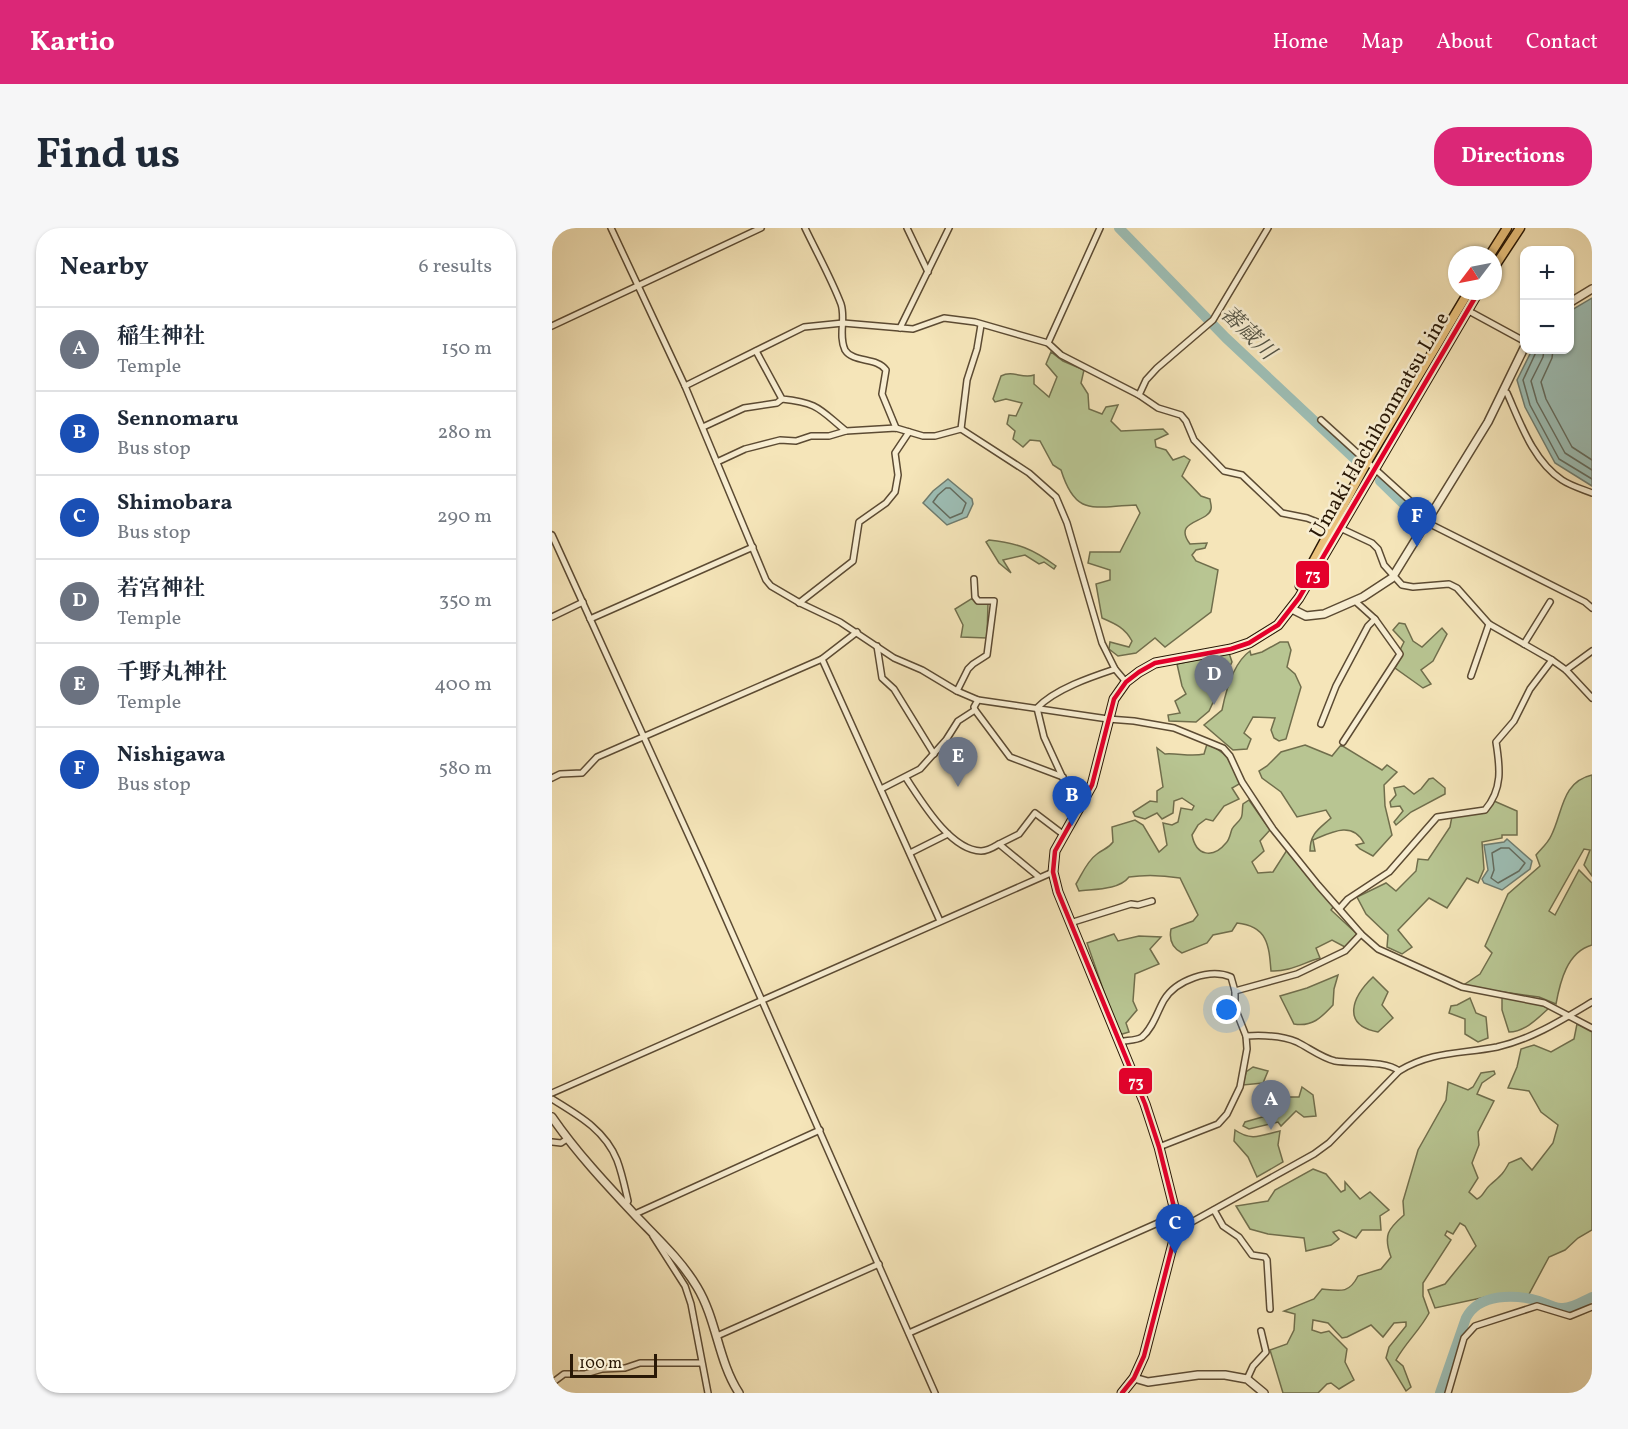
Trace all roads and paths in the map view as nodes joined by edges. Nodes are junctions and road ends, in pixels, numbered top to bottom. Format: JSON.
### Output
{"nodes":[{"id":1,"x":611,"y":228,"type":"edge"},
{"id":2,"x":761,"y":228,"type":"edge"},
{"id":3,"x":805,"y":228,"type":"edge"},
{"id":4,"x":908,"y":228,"type":"edge"},
{"id":5,"x":949,"y":228,"type":"edge"},
{"id":6,"x":1100,"y":228,"type":"edge"},
{"id":7,"x":1268,"y":228,"type":"edge"},
{"id":8,"x":1507,"y":228,"type":"edge"},
{"id":9,"x":1521,"y":228,"type":"edge"},
{"id":10,"x":1586,"y":228,"type":"edge"},
{"id":11,"x":1592,"y":231,"type":"edge"},
{"id":12,"x":1496,"y":246,"type":"edge"},
{"id":13,"x":1502,"y":256,"type":"edge"},
{"id":14,"x":928,"y":272,"type":"junction"},
{"id":15,"x":639,"y":286,"type":"junction"},
{"id":16,"x":1592,"y":289,"type":"edge"},
{"id":17,"x":1463,"y":300,"type":"edge"},
{"id":18,"x":1473,"y":300,"type":"edge"},
{"id":19,"x":1574,"y":300,"type":"edge"},
{"id":20,"x":1467,"y":310,"type":"junction"},
{"id":21,"x":843,"y":323,"type":"junction"},
{"id":22,"x":981,"y":325,"type":"junction"},
{"id":23,"x":552,"y":326,"type":"edge"},
{"id":24,"x":900,"y":328,"type":"junction"},
{"id":25,"x":1520,"y":339,"type":"edge"},
{"id":26,"x":1048,"y":342,"type":"junction"},
{"id":27,"x":756,"y":351,"type":"junction"},
{"id":28,"x":1521,"y":354,"type":"edge"},
{"id":29,"x":685,"y":386,"type":"junction"},
{"id":30,"x":1503,"y":391,"type":"junction"},
{"id":31,"x":1139,"y":395,"type":"junction"},
{"id":32,"x":782,"y":399,"type":"junction"},
{"id":33,"x":1321,"y":420,"type":"dead end"},
{"id":34,"x":703,"y":427,"type":"junction"},
{"id":35,"x":896,"y":428,"type":"junction"},
{"id":36,"x":961,"y":429,"type":"junction"},
{"id":37,"x":846,"y":431,"type":"junction"},
{"id":38,"x":909,"y":432,"type":"junction"},
{"id":39,"x":717,"y":462,"type":"junction"},
{"id":40,"x":1367,"y":462,"type":"junction"},
{"id":41,"x":1375,"y":470,"type":"junction"},
{"id":42,"x":1592,"y":493,"type":"edge"},
{"id":43,"x":1428,"y":520,"type":"junction"},
{"id":44,"x":1335,"y":528,"type":"junction"},
{"id":45,"x":552,"y":535,"type":"edge"},
{"id":46,"x":753,"y":547,"type":"junction"},
{"id":47,"x":1393,"y":577,"type":"junction"},
{"id":48,"x":974,"y":579,"type":"dead end"},
{"id":49,"x":1355,"y":601,"type":"junction"},
{"id":50,"x":583,"y":602,"type":"junction"},
{"id":51,"x":1550,"y":602,"type":"dead end"},
{"id":52,"x":799,"y":603,"type":"junction"},
{"id":53,"x":1592,"y":608,"type":"edge"},
{"id":54,"x":1292,"y":609,"type":"junction"},
{"id":55,"x":552,"y":616,"type":"edge"},
{"id":56,"x":590,"y":619,"type":"junction"},
{"id":57,"x":1375,"y":619,"type":"junction"},
{"id":58,"x":1489,"y":624,"type":"junction"},
{"id":59,"x":857,"y":632,"type":"junction"},
{"id":60,"x":1524,"y":645,"type":"junction"},
{"id":61,"x":877,"y":646,"type":"junction"},
{"id":62,"x":1592,"y":651,"type":"edge"},
{"id":63,"x":822,"y":658,"type":"junction"},
{"id":64,"x":1552,"y":660,"type":"junction"},
{"id":65,"x":1115,"y":669,"type":"junction"},
{"id":66,"x":1566,"y":670,"type":"junction"},
{"id":67,"x":1471,"y":676,"type":"dead end"},
{"id":68,"x":1126,"y":682,"type":"junction"},
{"id":69,"x":957,"y":691,"type":"junction"},
{"id":70,"x":1592,"y":698,"type":"edge"},
{"id":71,"x":978,"y":700,"type":"junction"},
{"id":72,"x":1037,"y":708,"type":"junction"},
{"id":73,"x":975,"y":710,"type":"junction"},
{"id":74,"x":1108,"y":719,"type":"junction"},
{"id":75,"x":1321,"y":724,"type":"dead end"},
{"id":76,"x":643,"y":737,"type":"junction"},
{"id":77,"x":1343,"y":742,"type":"dead end"},
{"id":78,"x":934,"y":754,"type":"junction"},
{"id":79,"x":1063,"y":777,"type":"junction"},
{"id":80,"x":552,"y":778,"type":"edge"},
{"id":81,"x":906,"y":778,"type":"junction"},
{"id":82,"x":881,"y":789,"type":"junction"},
{"id":83,"x":1074,"y":817,"type":"junction"},
{"id":84,"x":948,"y":834,"type":"junction"},
{"id":85,"x":1064,"y":835,"type":"junction"},
{"id":86,"x":999,"y":844,"type":"junction"},
{"id":87,"x":910,"y":853,"type":"junction"},
{"id":88,"x":1053,"y":872,"type":"junction"},
{"id":89,"x":1039,"y":877,"type":"junction"},
{"id":90,"x":1152,"y":901,"type":"dead end"},
{"id":91,"x":1340,"y":908,"type":"junction"},
{"id":92,"x":940,"y":921,"type":"junction"},
{"id":93,"x":1071,"y":923,"type":"junction"},
{"id":94,"x":1361,"y":934,"type":"junction"},
{"id":95,"x":1235,"y":991,"type":"junction"},
{"id":96,"x":762,"y":999,"type":"junction"},
{"id":97,"x":1592,"y":1002,"type":"edge"},
{"id":98,"x":1569,"y":1016,"type":"junction"},
{"id":99,"x":1592,"y":1028,"type":"edge"},
{"id":100,"x":1246,"y":1036,"type":"junction"},
{"id":101,"x":1119,"y":1043,"type":"junction"},
{"id":102,"x":1400,"y":1071,"type":"junction"},
{"id":103,"x":552,"y":1093,"type":"edge"},
{"id":104,"x":552,"y":1099,"type":"edge"},
{"id":105,"x":552,"y":1117,"type":"edge"},
{"id":106,"x":820,"y":1130,"type":"junction"},
{"id":107,"x":567,"y":1139,"type":"junction"},
{"id":108,"x":552,"y":1142,"type":"edge"},
{"id":109,"x":1158,"y":1147,"type":"junction"},
{"id":110,"x":626,"y":1205,"type":"junction"},
{"id":111,"x":1214,"y":1210,"type":"junction"},
{"id":112,"x":634,"y":1214,"type":"junction"},
{"id":113,"x":1176,"y":1215,"type":"junction"},
{"id":114,"x":1177,"y":1228,"type":"junction"},
{"id":115,"x":652,"y":1231,"type":"junction"},
{"id":116,"x":879,"y":1263,"type":"junction"},
{"id":117,"x":1592,"y":1307,"type":"edge"},
{"id":118,"x":1270,"y":1309,"type":"dead end"},
{"id":119,"x":1261,"y":1331,"type":"dead end"},
{"id":120,"x":909,"y":1333,"type":"junction"},
{"id":121,"x":717,"y":1336,"type":"junction"},
{"id":122,"x":701,"y":1363,"type":"junction"},
{"id":123,"x":1134,"y":1378,"type":"junction"},
{"id":124,"x":1247,"y":1379,"type":"junction"},
{"id":125,"x":552,"y":1383,"type":"edge"},
{"id":126,"x":708,"y":1393,"type":"edge"},
{"id":127,"x":739,"y":1393,"type":"edge"},
{"id":128,"x":935,"y":1393,"type":"edge"},
{"id":129,"x":1122,"y":1393,"type":"edge"},
{"id":130,"x":1264,"y":1393,"type":"edge"},
{"id":131,"x":1448,"y":1393,"type":"edge"}],
"edges":[{"from":1,"to":15,"type":"street"},
{"from":2,"to":15,"type":"street"},
{"from":3,"to":21,"type":"street"},
{"from":4,"to":14,"type":"street"},
{"from":5,"to":14,"type":"street"},
{"from":6,"to":26,"type":"street"},
{"from":7,"to":31,"type":"street"},
{"from":8,"to":12,"type":"main road"},
{"from":9,"to":13,"type":"main road"},
{"from":10,"to":11,"type":"main road"},
{"from":14,"to":24,"type":"street"},
{"from":15,"to":23,"type":"street"},
{"from":15,"to":29,"type":"street"},
{"from":16,"to":19,"type":"street"},
{"from":17,"to":40,"type":"main road","name":"Umaki Hachihonmatsu Line"},
{"from":18,"to":20,"type":"main road","name":"Umaki Hachihonmatsu Line"},
{"from":20,"to":25,"type":"street"},
{"from":20,"to":41,"type":"main road","name":"Umaki Hachihonmatsu Line"},
{"from":21,"to":24,"type":"street"},
{"from":21,"to":27,"type":"street"},
{"from":21,"to":35,"type":"street"},
{"from":22,"to":24,"type":"street"},
{"from":22,"to":26,"type":"street"},
{"from":22,"to":36,"type":"street"},
{"from":26,"to":31,"type":"street"},
{"from":27,"to":29,"type":"street"},
{"from":27,"to":32,"type":"street"},
{"from":28,"to":30,"type":"street"},
{"from":29,"to":34,"type":"street"},
{"from":30,"to":42,"type":"street"},
{"from":30,"to":43,"type":"street"},
{"from":31,"to":44,"type":"street"},
{"from":32,"to":34,"type":"street"},
{"from":32,"to":37,"type":"street"},
{"from":33,"to":40,"type":"street"},
{"from":34,"to":39,"type":"street"},
{"from":35,"to":37,"type":"street"},
{"from":35,"to":38,"type":"street"},
{"from":36,"to":38,"type":"street"},
{"from":36,"to":65,"type":"street"},
{"from":37,"to":39,"type":"street"},
{"from":38,"to":52,"type":"street"},
{"from":39,"to":46,"type":"street"},
{"from":40,"to":41,"type":"street"},
{"from":40,"to":44,"type":"main road","name":"Umaki Hachihonmatsu Line"},
{"from":41,"to":43,"type":"street"},
{"from":41,"to":44,"type":"main road","name":"Umaki Hachihonmatsu Line"},
{"from":43,"to":47,"type":"street"},
{"from":43,"to":53,"type":"street"},
{"from":44,"to":47,"type":"street"},
{"from":44,"to":54,"type":"main road","name":"Umaki Hachihonmatsu Line"},
{"from":45,"to":50,"type":"street"},
{"from":46,"to":52,"type":"street"},
{"from":46,"to":56,"type":"street"},
{"from":47,"to":49,"type":"street"},
{"from":47,"to":58,"type":"street"},
{"from":48,"to":69,"type":"street"},
{"from":49,"to":54,"type":"street"},
{"from":49,"to":57,"type":"street"},
{"from":50,"to":55,"type":"street"},
{"from":50,"to":56,"type":"street"},
{"from":51,"to":60,"type":"street"},
{"from":52,"to":59,"type":"street"},
{"from":54,"to":68,"type":"main road","name":"Umaki Hachihonmatsu Line"},
{"from":56,"to":76,"type":"street"},
{"from":57,"to":75,"type":"street"},
{"from":57,"to":77,"type":"street"},
{"from":58,"to":60,"type":"street"},
{"from":58,"to":67,"type":"street"},
{"from":59,"to":61,"type":"street"},
{"from":59,"to":63,"type":"street"},
{"from":60,"to":64,"type":"street"},
{"from":61,"to":69,"type":"street"},
{"from":61,"to":78,"type":"street"},
{"from":62,"to":66,"type":"street"},
{"from":63,"to":76,"type":"street"},
{"from":63,"to":82,"type":"street"},
{"from":64,"to":66,"type":"street"},
{"from":64,"to":91,"type":"street"},
{"from":65,"to":68,"type":"street"},
{"from":65,"to":72,"type":"street"},
{"from":66,"to":70,"type":"street"},
{"from":68,"to":74,"type":"main road","name":"Umaki Hachihonmatsu Line"},
{"from":69,"to":71,"type":"street"},
{"from":71,"to":72,"type":"street"},
{"from":71,"to":73,"type":"street"},
{"from":72,"to":74,"type":"street"},
{"from":72,"to":79,"type":"street"},
{"from":73,"to":78,"type":"street"},
{"from":73,"to":79,"type":"street"},
{"from":74,"to":83,"type":"main road","name":"Umaki Hachihonmatsu Line"},
{"from":74,"to":91,"type":"street"},
{"from":76,"to":80,"type":"street"},
{"from":76,"to":96,"type":"street"},
{"from":78,"to":81,"type":"street"},
{"from":79,"to":83,"type":"street"},
{"from":81,"to":82,"type":"street"},
{"from":81,"to":84,"type":"street"},
{"from":82,"to":87,"type":"street"},
{"from":83,"to":85,"type":"main road","name":"Umaki Hachihonmatsu Line"},
{"from":84,"to":86,"type":"street"},
{"from":84,"to":87,"type":"street"},
{"from":85,"to":86,"type":"street"},
{"from":85,"to":88,"type":"main road","name":"Umaki Hachihonmatsu Line"},
{"from":86,"to":89,"type":"street"},
{"from":87,"to":92,"type":"street"},
{"from":88,"to":89,"type":"street"},
{"from":88,"to":93,"type":"main road","name":"Umaki Hachihonmatsu Line"},
{"from":89,"to":92,"type":"street"},
{"from":90,"to":93,"type":"street"},
{"from":91,"to":94,"type":"street"},
{"from":92,"to":96,"type":"street"},
{"from":93,"to":101,"type":"main road","name":"Umaki Hachihonmatsu Line"},
{"from":94,"to":95,"type":"street"},
{"from":94,"to":98,"type":"street"},
{"from":95,"to":100,"type":"street"},
{"from":95,"to":101,"type":"street"},
{"from":96,"to":103,"type":"street"},
{"from":96,"to":106,"type":"street"},
{"from":97,"to":98,"type":"street"},
{"from":98,"to":99,"type":"street"},
{"from":98,"to":102,"type":"street"},
{"from":100,"to":102,"type":"street"},
{"from":100,"to":109,"type":"street"},
{"from":101,"to":109,"type":"main road","name":"Umaki Hachihonmatsu Line"},
{"from":102,"to":111,"type":"street"},
{"from":104,"to":110,"type":"street"},
{"from":105,"to":107,"type":"street"},
{"from":106,"to":112,"type":"street"},
{"from":106,"to":116,"type":"street"},
{"from":107,"to":108,"type":"street"},
{"from":107,"to":110,"type":"street"},
{"from":109,"to":113,"type":"main road","name":"Umaki Hachihonmatsu Line"},
{"from":110,"to":112,"type":"street"},
{"from":111,"to":114,"type":"street"},
{"from":111,"to":118,"type":"street"},
{"from":112,"to":115,"type":"street"},
{"from":113,"to":114,"type":"main road","name":"Umaki Hachihonmatsu Line"},
{"from":113,"to":120,"type":"street"},
{"from":114,"to":123,"type":"main road","name":"Umaki Hachihonmatsu Line"},
{"from":115,"to":121,"type":"street"},
{"from":115,"to":122,"type":"street"},
{"from":116,"to":120,"type":"street"},
{"from":116,"to":121,"type":"street"},
{"from":117,"to":131,"type":"street"},
{"from":119,"to":124,"type":"street"},
{"from":120,"to":128,"type":"street"},
{"from":121,"to":127,"type":"street"},
{"from":122,"to":125,"type":"street"},
{"from":122,"to":126,"type":"street"},
{"from":123,"to":124,"type":"street"},
{"from":123,"to":129,"type":"main road","name":"Umaki Hachihonmatsu Line"},
{"from":124,"to":130,"type":"street"}]}
